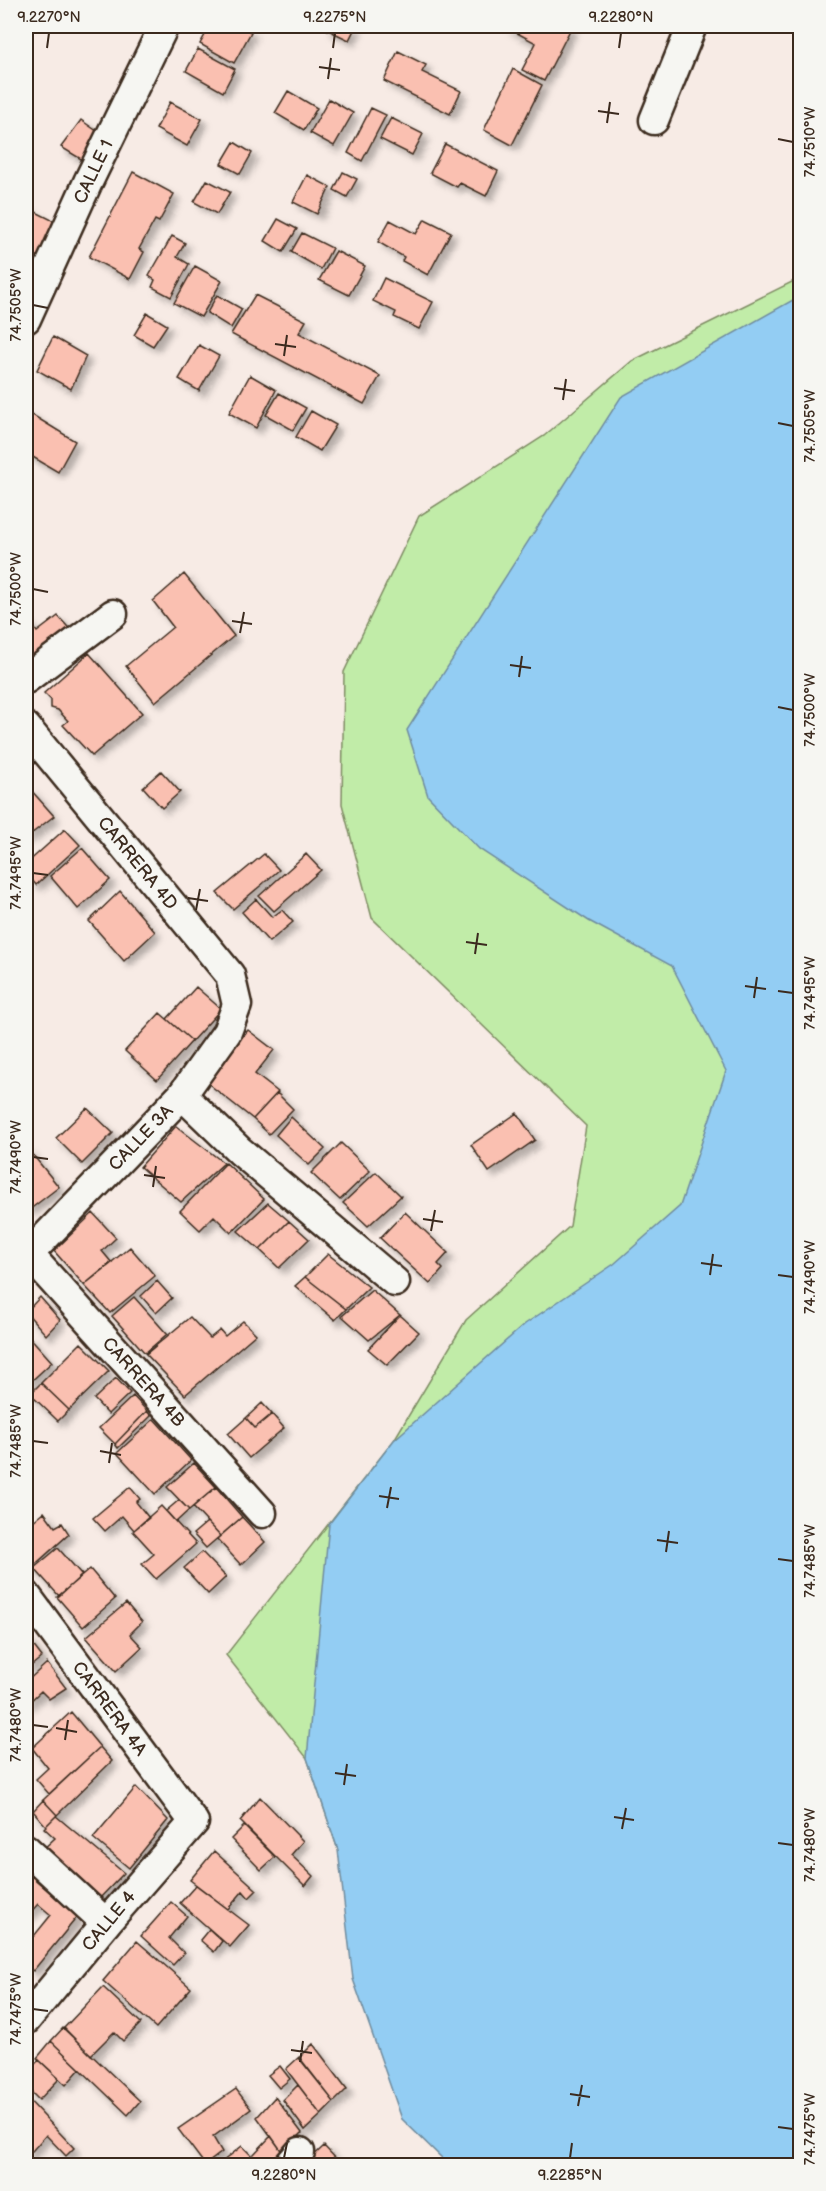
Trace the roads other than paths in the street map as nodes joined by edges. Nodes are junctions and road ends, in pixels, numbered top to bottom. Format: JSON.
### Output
{"nodes":[{"id":1,"x":164,"y":26,"type":"edge"},
{"id":2,"x":692,"y":26,"type":"edge"},
{"id":3,"x":654,"y":120,"type":"dead end"},
{"id":4,"x":26,"y":319,"type":"edge"},
{"id":5,"x":113,"y":614,"type":"dead end"},
{"id":6,"x":26,"y":679,"type":"edge"},
{"id":7,"x":26,"y":727,"type":"edge"},
{"id":8,"x":237,"y":1005,"type":"joint"},
{"id":9,"x":182,"y":1095,"type":"junction"},
{"id":10,"x":26,"y":1254,"type":"edge"},
{"id":11,"x":395,"y":1282,"type":"dead end"},
{"id":12,"x":262,"y":1514,"type":"dead end"},
{"id":13,"x":26,"y":1595,"type":"edge"},
{"id":14,"x":194,"y":1822,"type":"joint"},
{"id":15,"x":26,"y":1849,"type":"edge"},
{"id":16,"x":106,"y":1923,"type":"junction"},
{"id":17,"x":26,"y":2020,"type":"edge"}],
"edges":[{"from":1,"to":4,"type":"street","name":"CALLE 1"},
{"from":2,"to":3,"type":"street"},
{"from":5,"to":6,"type":"street"},
{"from":7,"to":8,"type":"street","name":"CARRERA 4D"},
{"from":8,"to":9,"type":"street","name":"CALLE 3A"},
{"from":9,"to":10,"type":"street","name":"CALLE 3A"},
{"from":9,"to":11,"type":"street"},
{"from":10,"to":12,"type":"street","name":"CARRERA 4B"},
{"from":13,"to":14,"type":"street","name":"CARRERA 4A"},
{"from":14,"to":16,"type":"street","name":"CALLE 4"},
{"from":15,"to":16,"type":"street"},
{"from":16,"to":17,"type":"street","name":"CALLE 4"}]}
